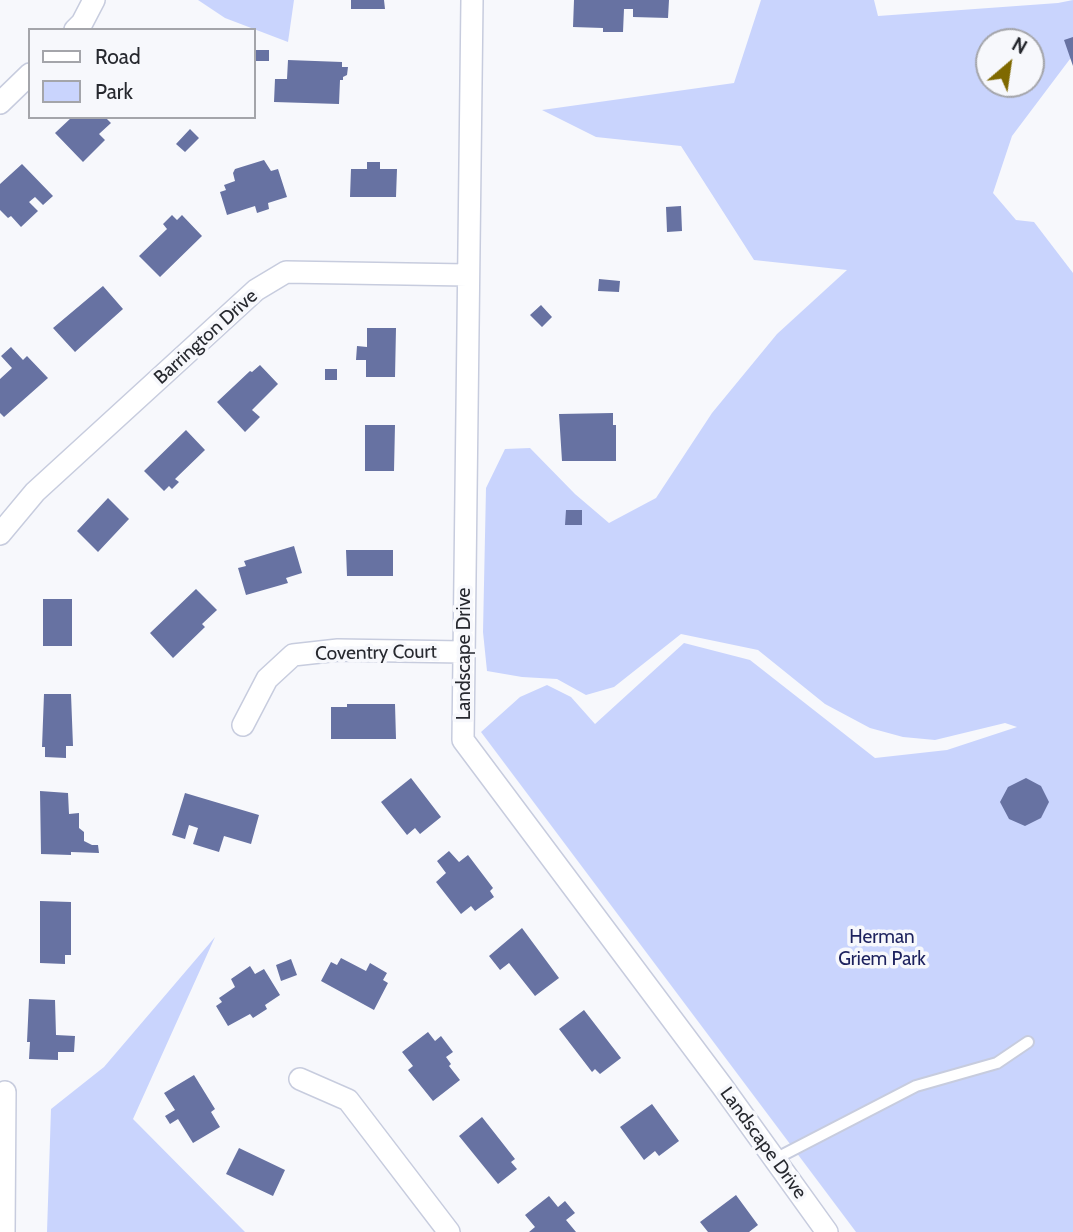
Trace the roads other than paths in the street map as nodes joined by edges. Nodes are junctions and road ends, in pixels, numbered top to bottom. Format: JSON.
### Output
{"nodes":[{"id":1,"x":94,"y":0,"type":"edge"},
{"id":2,"x":472,"y":0,"type":"edge"},
{"id":3,"x":77,"y":28,"type":"edge"},
{"id":4,"x":28,"y":76,"type":"edge"},
{"id":5,"x":0,"y":103,"type":"edge"},
{"id":6,"x":467,"y":275,"type":"junction"},
{"id":7,"x":0,"y":534,"type":"edge"},
{"id":8,"x":463,"y":652,"type":"junction"},
{"id":9,"x":243,"y":725,"type":"dead end"},
{"id":10,"x":1028,"y":1042,"type":"dead end"},
{"id":11,"x":300,"y":1079,"type":"dead end"},
{"id":12,"x":5,"y":1092,"type":"dead end"},
{"id":13,"x":775,"y":1159,"type":"junction"},
{"id":14,"x":4,"y":1232,"type":"edge"},
{"id":15,"x":449,"y":1232,"type":"edge"},
{"id":16,"x":827,"y":1232,"type":"edge"}],
"edges":[{"from":1,"to":3,"type":"street"},
{"from":2,"to":6,"type":"street","name":"Landscape Drive"},
{"from":4,"to":5,"type":"street"},
{"from":6,"to":7,"type":"street","name":"Barrington Drive"},
{"from":6,"to":8,"type":"street","name":"Landscape Drive"},
{"from":8,"to":9,"type":"street","name":"Coventry Court"},
{"from":8,"to":13,"type":"street","name":"Landscape Drive"},
{"from":10,"to":13,"type":"lane"},
{"from":11,"to":15,"type":"street"},
{"from":12,"to":14,"type":"street"},
{"from":13,"to":16,"type":"street","name":"Landscape Drive"}]}
